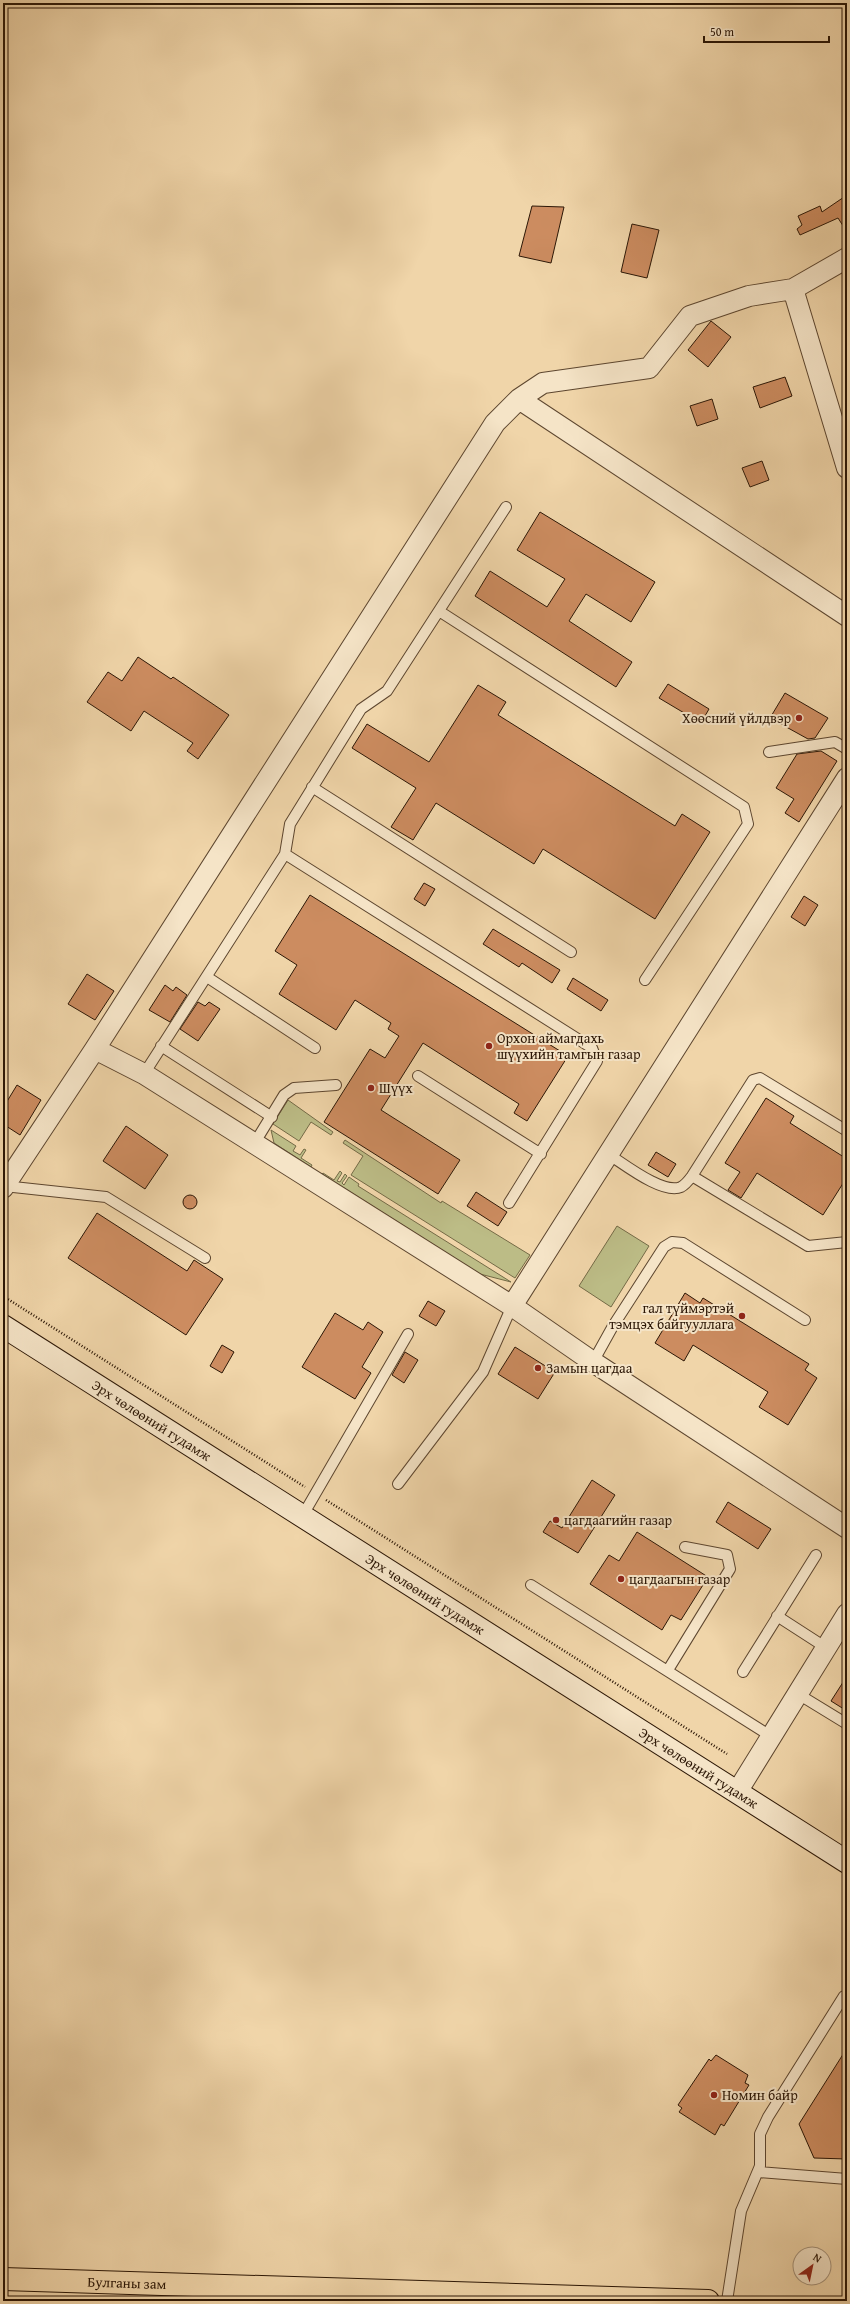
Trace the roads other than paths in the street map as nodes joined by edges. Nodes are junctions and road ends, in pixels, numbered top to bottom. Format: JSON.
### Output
{"nodes":[{"id":1,"x":847,"y":258,"type":"edge"},
{"id":2,"x":793,"y":289,"type":"junction"},
{"id":3,"x":519,"y":399,"type":"junction"},
{"id":4,"x":844,"y":445,"type":"edge"},
{"id":5,"x":847,"y":468,"type":"edge"},
{"id":6,"x":506,"y":507,"type":"dead end"},
{"id":7,"x":439,"y":611,"type":"junction"},
{"id":8,"x":847,"y":616,"type":"edge"},
{"id":9,"x":847,"y":749,"type":"edge"},
{"id":10,"x":768,"y":752,"type":"dead end"},
{"id":11,"x":847,"y":778,"type":"edge"},
{"id":12,"x":312,"y":788,"type":"junction"},
{"id":13,"x":285,"y":854,"type":"junction"},
{"id":14,"x":571,"y":952,"type":"dead end"},
{"id":15,"x":207,"y":977,"type":"junction"},
{"id":16,"x":645,"y":980,"type":"dead end"},
{"id":17,"x":161,"y":1046,"type":"junction"},
{"id":18,"x":315,"y":1048,"type":"dead end"},
{"id":19,"x":95,"y":1049,"type":"junction"},
{"id":20,"x":144,"y":1074,"type":"junction"},
{"id":21,"x":418,"y":1076,"type":"dead end"},
{"id":22,"x":336,"y":1085,"type":"dead end"},
{"id":23,"x":272,"y":1117,"type":"junction"},
{"id":24,"x":847,"y":1131,"type":"edge"},
{"id":25,"x":254,"y":1144,"type":"junction"},
{"id":26,"x":541,"y":1154,"type":"junction"},
{"id":27,"x":608,"y":1154,"type":"junction"},
{"id":28,"x":692,"y":1176,"type":"junction"},
{"id":29,"x":3,"y":1187,"type":"edge"},
{"id":30,"x":509,"y":1203,"type":"dead end"},
{"id":31,"x":847,"y":1242,"type":"edge"},
{"id":32,"x":205,"y":1258,"type":"dead end"},
{"id":33,"x":512,"y":1306,"type":"junction"},
{"id":34,"x":805,"y":1320,"type":"dead end"},
{"id":35,"x":3,"y":1326,"type":"edge"},
{"id":36,"x":408,"y":1334,"type":"dead end"},
{"id":37,"x":593,"y":1362,"type":"junction"},
{"id":38,"x":398,"y":1484,"type":"dead end"},
{"id":39,"x":303,"y":1515,"type":"junction"},
{"id":40,"x":847,"y":1528,"type":"edge"},
{"id":41,"x":685,"y":1546,"type":"dead end"},
{"id":42,"x":816,"y":1555,"type":"dead end"},
{"id":43,"x":531,"y":1585,"type":"dead end"},
{"id":44,"x":847,"y":1614,"type":"edge"},
{"id":45,"x":777,"y":1616,"type":"junction"},
{"id":46,"x":825,"y":1647,"type":"junction"},
{"id":47,"x":668,"y":1670,"type":"junction"},
{"id":48,"x":742,"y":1672,"type":"dead end"},
{"id":49,"x":798,"y":1694,"type":"junction"},
{"id":50,"x":847,"y":1724,"type":"edge"},
{"id":51,"x":772,"y":1737,"type":"junction"},
{"id":52,"x":737,"y":1792,"type":"junction"},
{"id":53,"x":847,"y":1862,"type":"edge"},
{"id":54,"x":844,"y":1996,"type":"dead end"},
{"id":55,"x":758,"y":2172,"type":"junction"},
{"id":56,"x":847,"y":2179,"type":"edge"},
{"id":57,"x":3,"y":2279,"type":"edge"},
{"id":58,"x":708,"y":2301,"type":"edge"},
{"id":59,"x":727,"y":2301,"type":"edge"}],
"edges":[{"from":1,"to":2,"type":"street"},
{"from":2,"to":3,"type":"street"},
{"from":2,"to":4,"type":"street"},
{"from":3,"to":8,"type":"street"},
{"from":3,"to":19,"type":"street"},
{"from":4,"to":5,"type":"street"},
{"from":6,"to":7,"type":"lane"},
{"from":7,"to":12,"type":"lane"},
{"from":7,"to":16,"type":"lane"},
{"from":9,"to":10,"type":"lane"},
{"from":11,"to":27,"type":"street"},
{"from":12,"to":13,"type":"lane"},
{"from":12,"to":14,"type":"lane"},
{"from":13,"to":15,"type":"lane"},
{"from":13,"to":26,"type":"lane"},
{"from":15,"to":17,"type":"lane"},
{"from":15,"to":18,"type":"lane"},
{"from":17,"to":20,"type":"lane"},
{"from":17,"to":23,"type":"lane"},
{"from":19,"to":20,"type":"street"},
{"from":19,"to":29,"type":"street"},
{"from":20,"to":25,"type":"street"},
{"from":21,"to":26,"type":"lane"},
{"from":22,"to":23,"type":"lane"},
{"from":23,"to":25,"type":"lane"},
{"from":24,"to":28,"type":"lane"},
{"from":25,"to":33,"type":"street"},
{"from":26,"to":30,"type":"lane"},
{"from":27,"to":28,"type":"lane"},
{"from":27,"to":33,"type":"street"},
{"from":28,"to":31,"type":"lane"},
{"from":29,"to":32,"type":"lane"},
{"from":33,"to":37,"type":"street"},
{"from":33,"to":38,"type":"lane"},
{"from":34,"to":37,"type":"lane"},
{"from":35,"to":39,"type":"main road","name":"Эрх чөлөөний гудамж"},
{"from":36,"to":39,"type":"lane"},
{"from":37,"to":40,"type":"street"},
{"from":39,"to":52,"type":"main road","name":"Эрх чөлөөний гудамж"},
{"from":41,"to":47,"type":"lane"},
{"from":42,"to":45,"type":"lane"},
{"from":43,"to":47,"type":"lane"},
{"from":44,"to":46,"type":"street"},
{"from":45,"to":46,"type":"lane"},
{"from":45,"to":48,"type":"lane"},
{"from":46,"to":49,"type":"street"},
{"from":47,"to":51,"type":"lane"},
{"from":49,"to":50,"type":"lane"},
{"from":49,"to":51,"type":"street"},
{"from":51,"to":52,"type":"street"},
{"from":52,"to":53,"type":"main road","name":"Эрх чөлөөний гудамж"},
{"from":54,"to":55,"type":"lane"},
{"from":55,"to":56,"type":"lane"},
{"from":55,"to":59,"type":"lane"},
{"from":57,"to":58,"type":"highway","name":"Булганы зам"}]}
